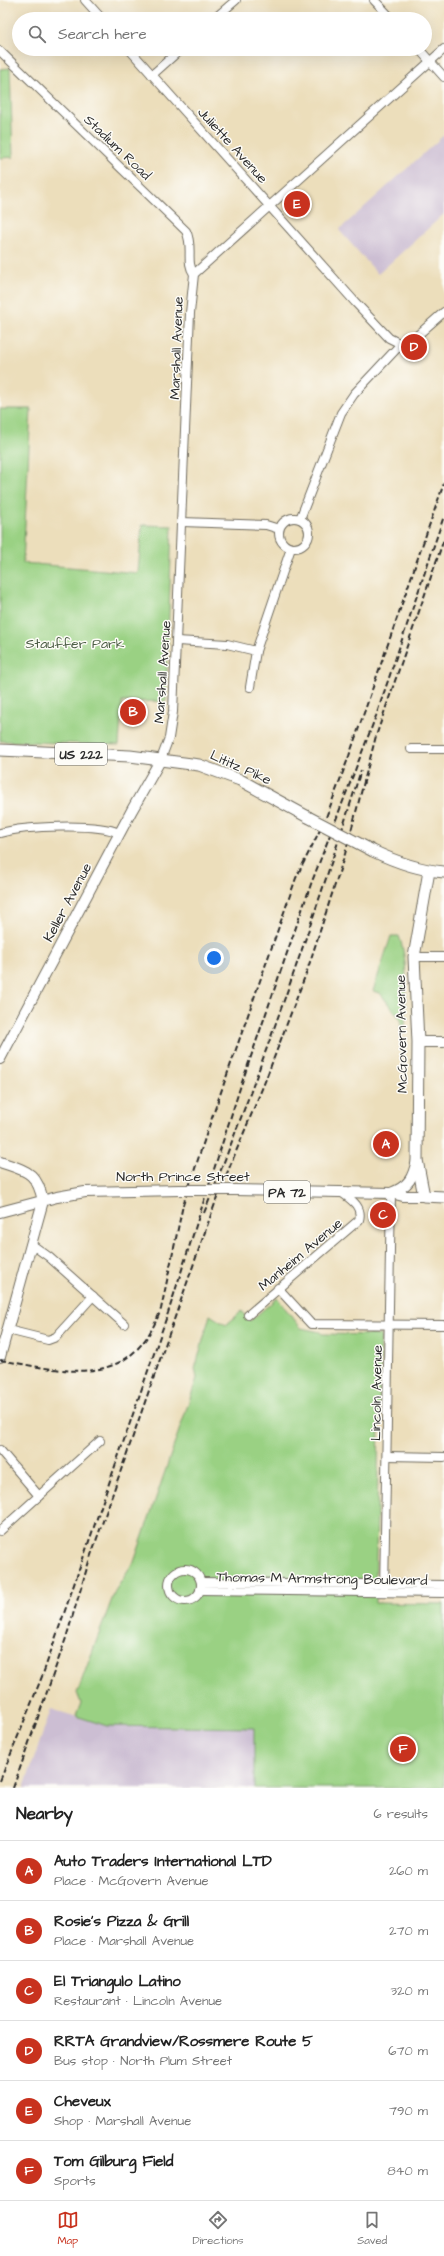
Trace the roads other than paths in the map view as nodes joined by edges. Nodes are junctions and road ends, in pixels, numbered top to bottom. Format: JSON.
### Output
{"nodes":[{"id":1,"x":85,"y":0,"type":"edge"},
{"id":2,"x":236,"y":0,"type":"edge"},
{"id":3,"x":374,"y":0,"type":"edge"},
{"id":4,"x":96,"y":12,"type":"edge"},
{"id":5,"x":222,"y":12,"type":"edge"},
{"id":6,"x":385,"y":12,"type":"edge"},
{"id":7,"x":444,"y":48,"type":"edge"},
{"id":8,"x":0,"y":51,"type":"edge"},
{"id":9,"x":135,"y":56,"type":"edge"},
{"id":10,"x":173,"y":56,"type":"edge"},
{"id":11,"x":425,"y":56,"type":"edge"},
{"id":12,"x":430,"y":61,"type":"junction"},
{"id":13,"x":152,"y":75,"type":"junction"},
{"id":14,"x":444,"y":77,"type":"edge"},
{"id":15,"x":270,"y":205,"type":"junction"},
{"id":16,"x":194,"y":274,"type":"junction"},
{"id":17,"x":444,"y":312,"type":"edge"},
{"id":18,"x":401,"y":344,"type":"junction"},
{"id":19,"x":300,"y":519,"type":"junction"},
{"id":20,"x":182,"y":522,"type":"junction"},
{"id":21,"x":280,"y":529,"type":"junction"},
{"id":22,"x":291,"y":548,"type":"junction"},
{"id":23,"x":177,"y":641,"type":"junction"},
{"id":24,"x":256,"y":651,"type":"junction"},
{"id":25,"x":250,"y":687,"type":"dead end"},
{"id":26,"x":411,"y":749,"type":"dead end"},
{"id":27,"x":444,"y":749,"type":"edge"},
{"id":28,"x":0,"y":750,"type":"edge"},
{"id":29,"x":161,"y":759,"type":"junction"},
{"id":30,"x":0,"y":833,"type":"edge"},
{"id":31,"x":119,"y":833,"type":"junction"},
{"id":32,"x":429,"y":871,"type":"junction"},
{"id":33,"x":444,"y":872,"type":"edge"},
{"id":34,"x":414,"y":957,"type":"junction"},
{"id":35,"x":444,"y":957,"type":"edge"},
{"id":36,"x":418,"y":1042,"type":"junction"},
{"id":37,"x":444,"y":1042,"type":"edge"},
{"id":38,"x":0,"y":1059,"type":"edge"},
{"id":39,"x":418,"y":1160,"type":"junction"},
{"id":40,"x":0,"y":1162,"type":"edge"},
{"id":41,"x":341,"y":1192,"type":"junction"},
{"id":42,"x":391,"y":1193,"type":"junction"},
{"id":43,"x":424,"y":1196,"type":"junction"},
{"id":44,"x":444,"y":1197,"type":"edge"},
{"id":45,"x":43,"y":1201,"type":"junction"},
{"id":46,"x":0,"y":1212,"type":"edge"},
{"id":47,"x":31,"y":1244,"type":"junction"},
{"id":48,"x":278,"y":1288,"type":"junction"},
{"id":49,"x":93,"y":1296,"type":"junction"},
{"id":50,"x":248,"y":1315,"type":"dead end"},
{"id":51,"x":124,"y":1324,"type":"dead end"},
{"id":52,"x":444,"y":1325,"type":"edge"},
{"id":53,"x":390,"y":1326,"type":"junction"},
{"id":54,"x":8,"y":1330,"type":"junction"},
{"id":55,"x":0,"y":1357,"type":"edge"},
{"id":56,"x":100,"y":1441,"type":"dead end"},
{"id":57,"x":0,"y":1450,"type":"edge"},
{"id":58,"x":387,"y":1456,"type":"junction"},
{"id":59,"x":444,"y":1457,"type":"edge"},
{"id":60,"x":39,"y":1496,"type":"junction"},
{"id":61,"x":0,"y":1531,"type":"edge"},
{"id":62,"x":200,"y":1586,"type":"dead end"},
{"id":63,"x":444,"y":1586,"type":"edge"},
{"id":64,"x":384,"y":1588,"type":"junction"},
{"id":65,"x":444,"y":1593,"type":"edge"}],
"edges":[{"from":1,"to":4,"type":"street"},
{"from":2,"to":5,"type":"street"},
{"from":3,"to":6,"type":"street"},
{"from":7,"to":12,"type":"street"},
{"from":8,"to":16,"type":"street","name":"Stadium Road"},
{"from":9,"to":13,"type":"street","name":"Juliette Avenue"},
{"from":10,"to":13,"type":"street"},
{"from":11,"to":12,"type":"street"},
{"from":12,"to":14,"type":"street"},
{"from":12,"to":15,"type":"street"},
{"from":13,"to":15,"type":"street","name":"Juliette Avenue"},
{"from":15,"to":16,"type":"street"},
{"from":15,"to":18,"type":"street","name":"Juliette Avenue"},
{"from":16,"to":20,"type":"street","name":"Marshall Avenue"},
{"from":17,"to":18,"type":"street"},
{"from":18,"to":19,"type":"street"},
{"from":19,"to":21,"type":"street"},
{"from":19,"to":22,"type":"street"},
{"from":20,"to":21,"type":"street"},
{"from":20,"to":23,"type":"street","name":"Marshall Avenue"},
{"from":21,"to":22,"type":"street"},
{"from":22,"to":24,"type":"street"},
{"from":23,"to":24,"type":"street"},
{"from":23,"to":29,"type":"street","name":"Marshall Avenue"},
{"from":24,"to":25,"type":"street"},
{"from":26,"to":27,"type":"street"},
{"from":28,"to":29,"type":"highway","name":"Lititz Pike","number":"US 222"},
{"from":29,"to":31,"type":"main road","name":"Keller Avenue"},
{"from":29,"to":32,"type":"highway","name":"Lititz Pike","number":"US 222","bridge":true},
{"from":30,"to":31,"type":"street"},
{"from":31,"to":38,"type":"main road","name":"Keller Avenue"},
{"from":32,"to":33,"type":"highway","number":"US 222"},
{"from":32,"to":34,"type":"highway","name":"McGovern Avenue"},
{"from":34,"to":35,"type":"street"},
{"from":34,"to":36,"type":"highway","name":"McGovern Avenue"},
{"from":36,"to":37,"type":"main road"},
{"from":36,"to":39,"type":"highway","name":"McGovern Avenue"},
{"from":39,"to":42,"type":"main road","number":"PA 72"},
{"from":39,"to":43,"type":"highway","name":"McGovern Avenue"},
{"from":40,"to":45,"type":"main road"},
{"from":41,"to":42,"type":"main road","name":"North Prince Street","number":"PA 72"},
{"from":41,"to":45,"type":"main road","name":"North Prince Street","number":"PA 72","bridge":true},
{"from":41,"to":48,"type":"street","name":"Manheim Avenue"},
{"from":42,"to":43,"type":"main road","name":"North Prince Street","number":"PA 72"},
{"from":42,"to":53,"type":"street","name":"Lincoln Avenue"},
{"from":43,"to":44,"type":"highway","name":"North Prince Street"},
{"from":45,"to":46,"type":"main road","name":"North Prince Street"},
{"from":45,"to":47,"type":"main road"},
{"from":47,"to":49,"type":"street"},
{"from":47,"to":54,"type":"main road"},
{"from":48,"to":50,"type":"street","name":"Manheim Avenue"},
{"from":48,"to":53,"type":"street"},
{"from":49,"to":51,"type":"street"},
{"from":49,"to":54,"type":"street"},
{"from":52,"to":53,"type":"street"},
{"from":53,"to":58,"type":"street","name":"Lincoln Avenue"},
{"from":54,"to":55,"type":"main road"},
{"from":56,"to":60,"type":"street"},
{"from":57,"to":60,"type":"street"},
{"from":58,"to":59,"type":"street"},
{"from":58,"to":64,"type":"street","name":"Lincoln Avenue"},
{"from":60,"to":61,"type":"street"},
{"from":62,"to":64,"type":"street","name":"Thomas M Armstrong Boulevard"},
{"from":63,"to":64,"type":"street","name":"Thomas M Armstrong Boulevard"},
{"from":64,"to":65,"type":"street","name":"Thomas M Armstrong Boulevard"}]}
